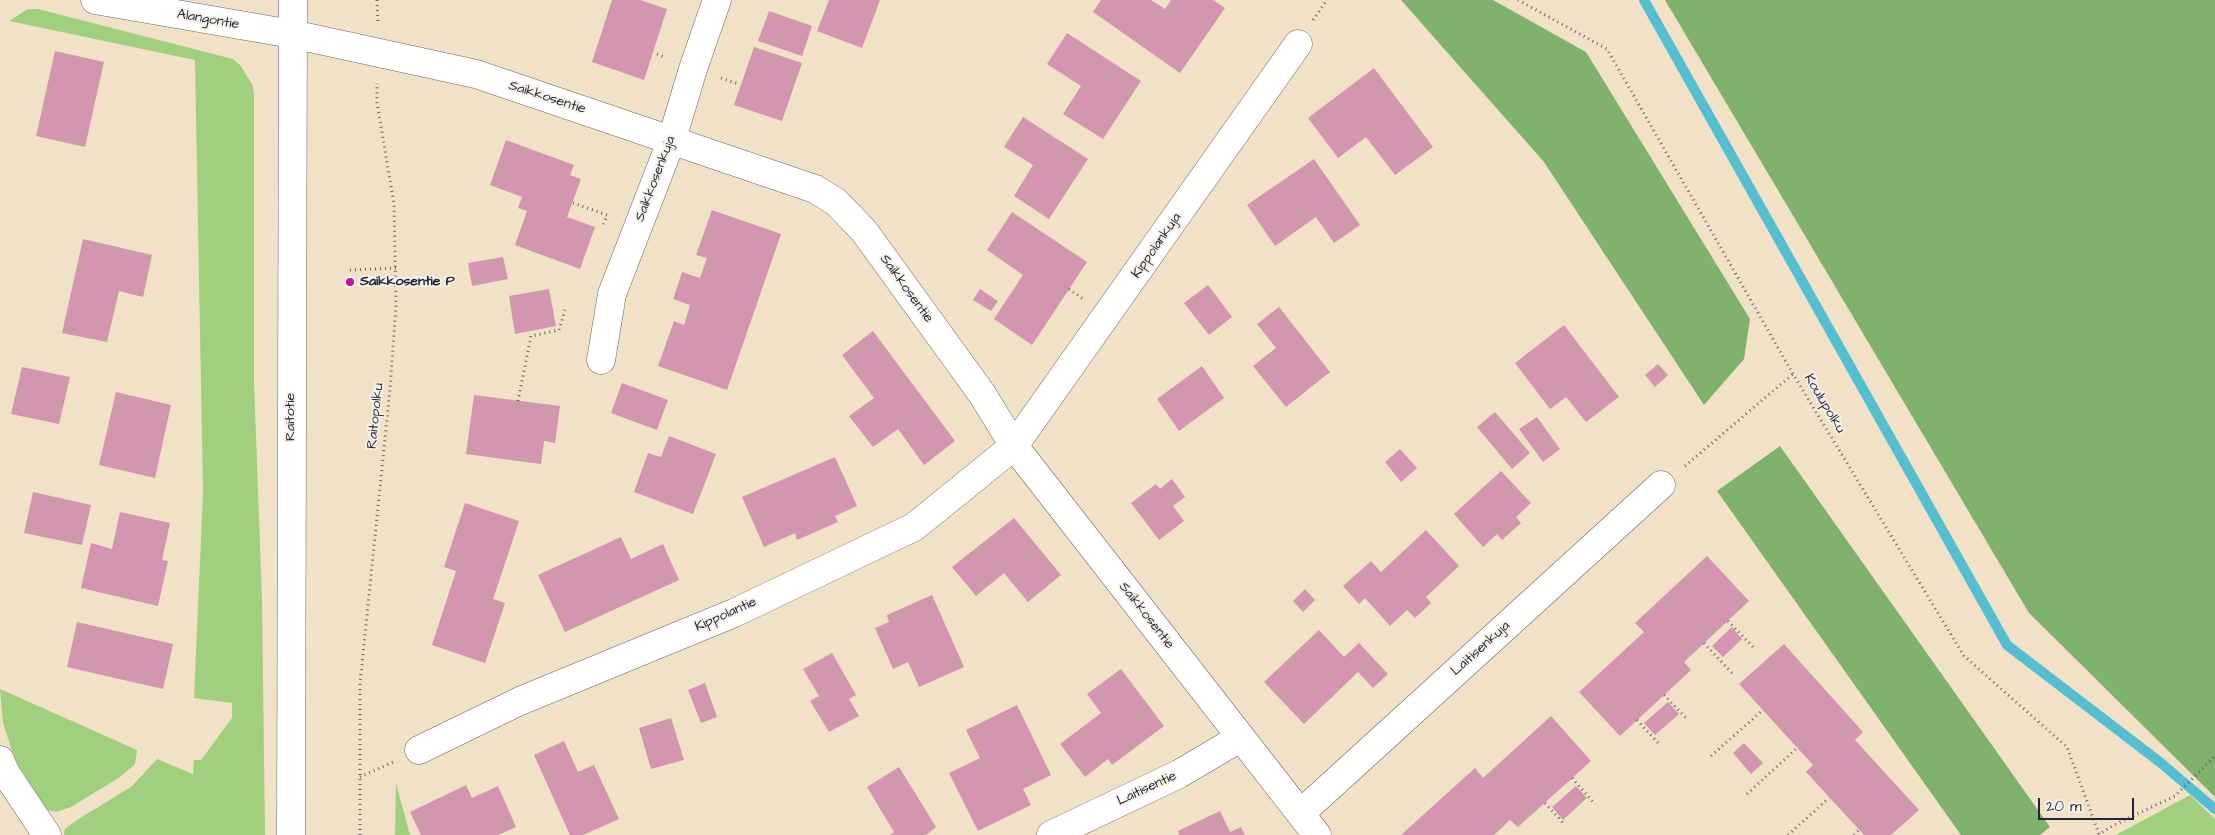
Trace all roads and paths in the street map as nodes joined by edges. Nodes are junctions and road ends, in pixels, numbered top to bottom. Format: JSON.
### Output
{"nodes":[{"id":1,"x":94,"y":0,"type":"edge"},
{"id":2,"x":293,"y":0,"type":"edge"},
{"id":3,"x":377,"y":0,"type":"edge"},
{"id":4,"x":717,"y":0,"type":"edge"},
{"id":5,"x":1518,"y":0,"type":"edge"},
{"id":6,"x":292,"y":34,"type":"junction"},
{"id":7,"x":1298,"y":44,"type":"dead end"},
{"id":8,"x":379,"y":54,"type":"junction"},
{"id":9,"x":672,"y":139,"type":"junction"},
{"id":10,"x":573,"y":203,"type":"dead end"},
{"id":11,"x":601,"y":231,"type":"dead end"},
{"id":12,"x":396,"y":268,"type":"junction"},
{"id":13,"x":350,"y":270,"type":"dead end"},
{"id":14,"x":565,"y":310,"type":"dead end"},
{"id":15,"x":601,"y":360,"type":"dead end"},
{"id":16,"x":1793,"y":374,"type":"junction"},
{"id":17,"x":518,"y":401,"type":"dead end"},
{"id":18,"x":1014,"y":446,"type":"junction"},
{"id":19,"x":1661,"y":485,"type":"joint"},
{"id":20,"x":1728,"y":621,"type":"dead end"},
{"id":21,"x":1704,"y":643,"type":"dead end"},
{"id":22,"x":1755,"y":649,"type":"dead end"},
{"id":23,"x":1732,"y":673,"type":"dead end"},
{"id":24,"x":1664,"y":695,"type":"dead end"},
{"id":25,"x":1763,"y":710,"type":"dead end"},
{"id":26,"x":1687,"y":718,"type":"dead end"},
{"id":27,"x":1637,"y":720,"type":"dead end"},
{"id":28,"x":1240,"y":738,"type":"junction"},
{"id":29,"x":1659,"y":744,"type":"dead end"},
{"id":30,"x":1797,"y":748,"type":"dead end"},
{"id":31,"x":419,"y":750,"type":"joint"},
{"id":32,"x":1711,"y":756,"type":"dead end"},
{"id":33,"x":2215,"y":756,"type":"edge"},
{"id":34,"x":0,"y":760,"type":"edge"},
{"id":35,"x":360,"y":777,"type":"junction"},
{"id":36,"x":1572,"y":778,"type":"dead end"},
{"id":37,"x":1746,"y":794,"type":"dead end"},
{"id":38,"x":1830,"y":798,"type":"dead end"},
{"id":39,"x":1594,"y":802,"type":"dead end"},
{"id":40,"x":1545,"y":803,"type":"dead end"},
{"id":41,"x":1301,"y":813,"type":"junction"},
{"id":42,"x":1565,"y":825,"type":"dead end"},
{"id":43,"x":1859,"y":830,"type":"dead end"},
{"id":44,"x":47,"y":835,"type":"edge"},
{"id":45,"x":291,"y":835,"type":"edge"},
{"id":46,"x":360,"y":835,"type":"edge"},
{"id":47,"x":1051,"y":835,"type":"edge"},
{"id":48,"x":1316,"y":835,"type":"edge"},
{"id":49,"x":1788,"y":835,"type":"edge"},
{"id":50,"x":1854,"y":835,"type":"edge"},
{"id":51,"x":2099,"y":835,"type":"edge"}],
"edges":[{"from":1,"to":6,"type":"street","name":"Alangontie"},
{"from":2,"to":6,"type":"street","name":"Raitotie"},
{"from":3,"to":8,"type":"path","name":"Raitopolku"},
{"from":4,"to":9,"type":"street","name":"Saikkosenkuja"},
{"from":5,"to":16,"type":"path","name":"Koulupolku"},
{"from":6,"to":8,"type":"street","name":"Saikkosentie"},
{"from":6,"to":45,"type":"street","name":"Raitotie"},
{"from":7,"to":18,"type":"street","name":"Kippolankuja"},
{"from":8,"to":9,"type":"street","name":"Saikkosentie"},
{"from":8,"to":12,"type":"path","name":"Raitopolku"},
{"from":9,"to":15,"type":"street","name":"Saikkosenkuja"},
{"from":9,"to":18,"type":"street","name":"Saikkosentie"},
{"from":10,"to":11,"type":"path"},
{"from":12,"to":13,"type":"path"},
{"from":12,"to":35,"type":"path","name":"Raitopolku"},
{"from":14,"to":17,"type":"path"},
{"from":16,"to":19,"type":"path"},
{"from":16,"to":51,"type":"path","name":"Koulupolku"},
{"from":18,"to":28,"type":"street","name":"Saikkosentie"},
{"from":18,"to":31,"type":"street","name":"Kippolantie"},
{"from":19,"to":41,"type":"street","name":"Laitisenkuja"},
{"from":20,"to":22,"type":"path"},
{"from":21,"to":23,"type":"path"},
{"from":24,"to":26,"type":"path"},
{"from":25,"to":32,"type":"path"},
{"from":27,"to":29,"type":"path"},
{"from":28,"to":41,"type":"street","name":"Saikkosentie"},
{"from":28,"to":47,"type":"street","name":"Laitisentie"},
{"from":30,"to":37,"type":"path"},
{"from":31,"to":35,"type":"path"},
{"from":33,"to":51,"type":"path"},
{"from":34,"to":44,"type":"street"},
{"from":35,"to":46,"type":"path","name":"Raitopolku"},
{"from":36,"to":39,"type":"path"},
{"from":38,"to":49,"type":"path"},
{"from":40,"to":42,"type":"path"},
{"from":41,"to":48,"type":"street","name":"Saikkosentie"},
{"from":43,"to":50,"type":"path"}]}
